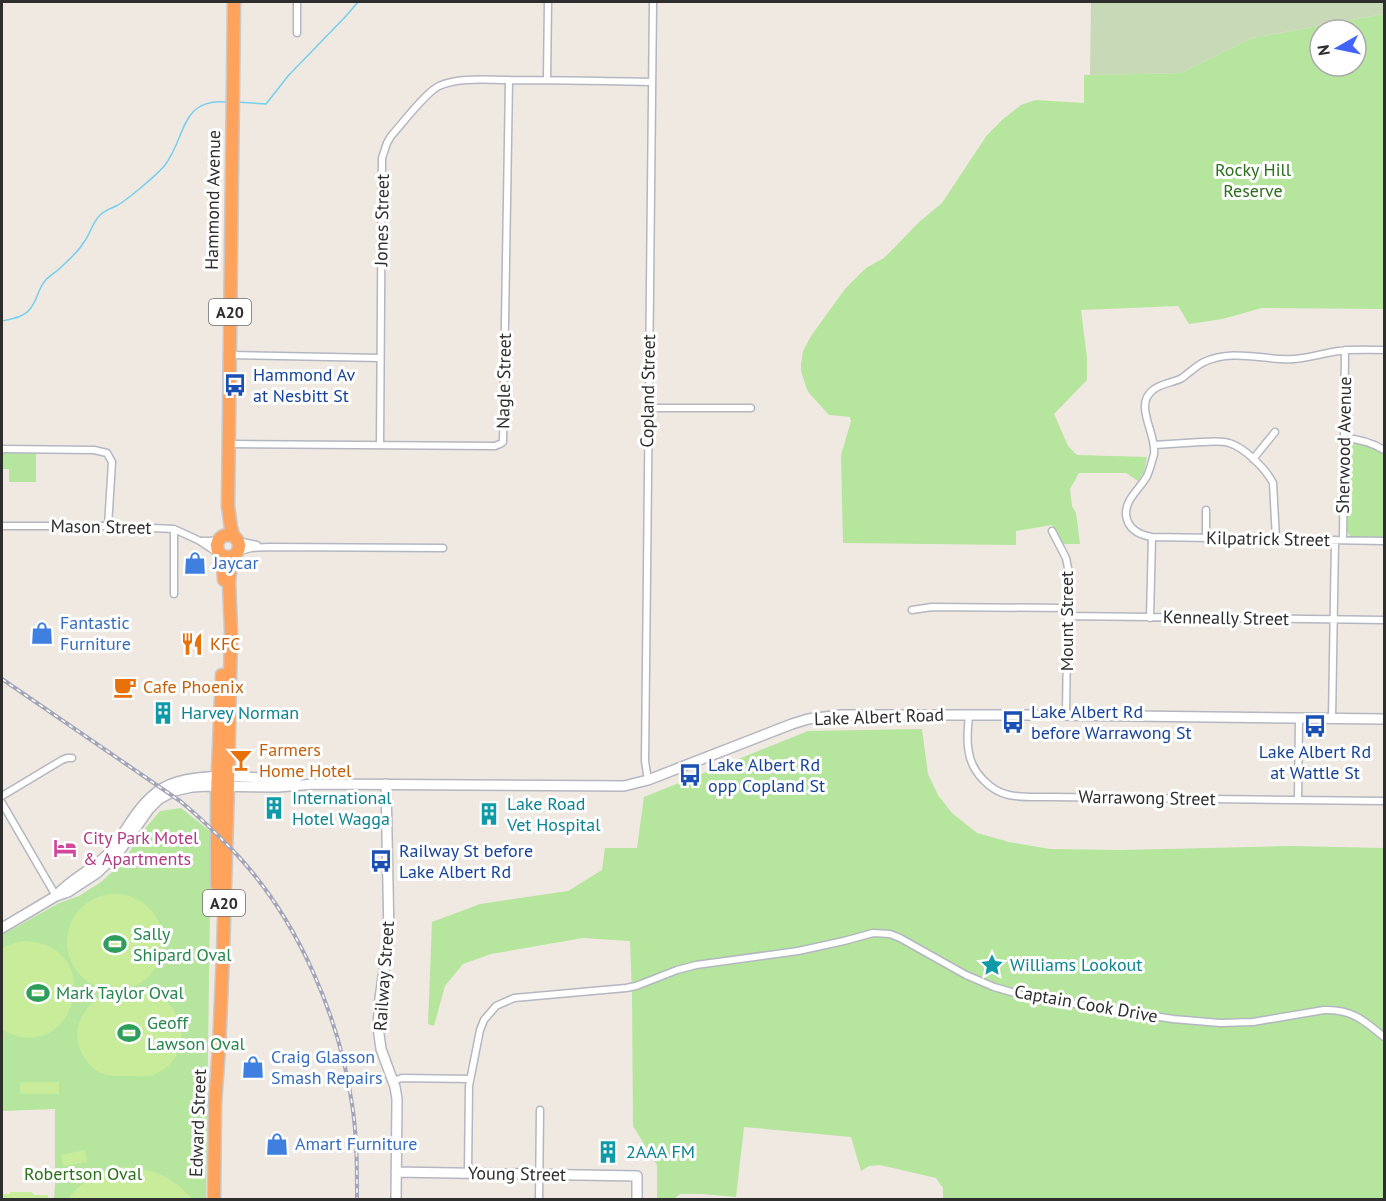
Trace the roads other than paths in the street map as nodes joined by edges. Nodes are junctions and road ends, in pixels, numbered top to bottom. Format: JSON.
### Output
{"nodes":[{"id":1,"x":234,"y":2,"type":"edge"},
{"id":2,"x":297,"y":2,"type":"edge"},
{"id":3,"x":548,"y":2,"type":"edge"},
{"id":4,"x":653,"y":2,"type":"edge"},
{"id":5,"x":297,"y":33,"type":"dead end"},
{"id":6,"x":509,"y":80,"type":"junction"},
{"id":7,"x":547,"y":80,"type":"junction"},
{"id":8,"x":652,"y":82,"type":"junction"},
{"id":9,"x":1345,"y":350,"type":"junction"},
{"id":10,"x":1384,"y":350,"type":"edge"},
{"id":11,"x":229,"y":355,"type":"junction"},
{"id":12,"x":380,"y":358,"type":"junction"},
{"id":13,"x":648,"y":408,"type":"junction"},
{"id":14,"x":751,"y":408,"type":"dead end"},
{"id":15,"x":1275,"y":432,"type":"dead end"},
{"id":16,"x":1344,"y":438,"type":"junction"},
{"id":17,"x":228,"y":444,"type":"junction"},
{"id":18,"x":380,"y":445,"type":"junction"},
{"id":19,"x":1154,"y":445,"type":"junction"},
{"id":20,"x":2,"y":449,"type":"edge"},
{"id":21,"x":1384,"y":450,"type":"edge"},
{"id":22,"x":1253,"y":459,"type":"junction"},
{"id":23,"x":1206,"y":510,"type":"dead end"},
{"id":24,"x":2,"y":526,"type":"edge"},
{"id":25,"x":108,"y":526,"type":"junction"},
{"id":26,"x":174,"y":529,"type":"junction"},
{"id":27,"x":1052,"y":531,"type":"dead end"},
{"id":28,"x":1152,"y":537,"type":"junction"},
{"id":29,"x":1206,"y":538,"type":"junction"},
{"id":30,"x":1276,"y":539,"type":"junction"},
{"id":31,"x":198,"y":540,"type":"junction"},
{"id":32,"x":1335,"y":540,"type":"junction"},
{"id":33,"x":1343,"y":540,"type":"junction"},
{"id":34,"x":1384,"y":541,"type":"edge"},
{"id":35,"x":228,"y":546,"type":"junction"},
{"id":36,"x":269,"y":547,"type":"junction"},
{"id":37,"x":443,"y":548,"type":"dead end"},
{"id":38,"x":174,"y":594,"type":"dead end"},
{"id":39,"x":912,"y":610,"type":"dead end"},
{"id":40,"x":1068,"y":612,"type":"junction"},
{"id":41,"x":1150,"y":618,"type":"junction"},
{"id":42,"x":1334,"y":619,"type":"junction"},
{"id":43,"x":1384,"y":620,"type":"edge"},
{"id":44,"x":969,"y":714,"type":"junction"},
{"id":45,"x":1066,"y":715,"type":"junction"},
{"id":46,"x":1299,"y":718,"type":"junction"},
{"id":47,"x":1332,"y":719,"type":"junction"},
{"id":48,"x":1384,"y":719,"type":"edge"},
{"id":49,"x":72,"y":758,"type":"dead end"},
{"id":50,"x":648,"y":780,"type":"junction"},
{"id":51,"x":223,"y":781,"type":"junction"},
{"id":52,"x":386,"y":784,"type":"junction"},
{"id":53,"x":2,"y":796,"type":"edge"},
{"id":54,"x":1298,"y":800,"type":"junction"},
{"id":55,"x":1384,"y":801,"type":"edge"},
{"id":56,"x":2,"y":803,"type":"edge"},
{"id":57,"x":10,"y":818,"type":"junction"},
{"id":58,"x":2,"y":823,"type":"edge"},
{"id":59,"x":56,"y":896,"type":"junction"},
{"id":60,"x":2,"y":928,"type":"edge"},
{"id":61,"x":1384,"y":1037,"type":"edge"},
{"id":62,"x":219,"y":1048,"type":"junction"},
{"id":63,"x":470,"y":1079,"type":"junction"},
{"id":64,"x":393,"y":1081,"type":"junction"},
{"id":65,"x":540,"y":1110,"type":"dead end"},
{"id":66,"x":396,"y":1172,"type":"junction"},
{"id":67,"x":468,"y":1173,"type":"junction"},
{"id":68,"x":540,"y":1174,"type":"junction"},
{"id":69,"x":214,"y":1200,"type":"edge"},
{"id":70,"x":221,"y":1200,"type":"edge"},
{"id":71,"x":396,"y":1200,"type":"edge"},
{"id":72,"x":539,"y":1200,"type":"edge"},
{"id":73,"x":637,"y":1200,"type":"edge"}],
"edges":[{"from":1,"to":11,"type":"highway","name":"Hammond Avenue","number":"A20"},
{"from":2,"to":5,"type":"street"},
{"from":3,"to":7,"type":"street"},
{"from":4,"to":8,"type":"street","name":"Copland Street"},
{"from":6,"to":7,"type":"street","name":"Jones Street"},
{"from":6,"to":12,"type":"street","name":"Jones Street"},
{"from":6,"to":18,"type":"street","name":"Nagle Street"},
{"from":7,"to":8,"type":"street","name":"Jones Street"},
{"from":8,"to":13,"type":"street","name":"Copland Street"},
{"from":9,"to":10,"type":"street"},
{"from":9,"to":16,"type":"street","name":"Sherwood Avenue"},
{"from":9,"to":19,"type":"street"},
{"from":11,"to":12,"type":"street"},
{"from":11,"to":17,"type":"highway","name":"Hammond Avenue","number":"A20"},
{"from":12,"to":18,"type":"street","name":"Jones Street"},
{"from":13,"to":14,"type":"street"},
{"from":13,"to":50,"type":"street","name":"Copland Street"},
{"from":15,"to":22,"type":"street"},
{"from":16,"to":21,"type":"street"},
{"from":16,"to":33,"type":"street","name":"Sherwood Avenue"},
{"from":17,"to":18,"type":"street","name":"Nagle Street"},
{"from":17,"to":35,"type":"highway","name":"Hammond Avenue","number":"A20"},
{"from":19,"to":22,"type":"street"},
{"from":19,"to":28,"type":"street"},
{"from":20,"to":25,"type":"street"},
{"from":22,"to":30,"type":"street"},
{"from":23,"to":29,"type":"street"},
{"from":24,"to":25,"type":"street","name":"Mason Street"},
{"from":25,"to":26,"type":"street","name":"Mason Street"},
{"from":26,"to":31,"type":"street","name":"Mason Street"},
{"from":26,"to":38,"type":"street"},
{"from":27,"to":40,"type":"street","name":"Mount Street"},
{"from":28,"to":29,"type":"street","name":"Kilpatrick Street"},
{"from":28,"to":41,"type":"street"},
{"from":29,"to":30,"type":"street","name":"Kilpatrick Street"},
{"from":30,"to":32,"type":"street","name":"Kilpatrick Street"},
{"from":31,"to":35,"type":"street","name":"Mason Street"},
{"from":31,"to":35,"type":"street","name":"Mason Street"},
{"from":32,"to":33,"type":"street","name":"Kilpatrick Street"},
{"from":32,"to":42,"type":"street","name":"Sherwood Avenue"},
{"from":33,"to":34,"type":"street","name":"Kilpatrick Street"},
{"from":35,"to":36,"type":"street"},
{"from":35,"to":36,"type":"street"},
{"from":35,"to":51,"type":"highway","name":"Hammond Avenue","number":"A20"},
{"from":36,"to":37,"type":"street"},
{"from":39,"to":40,"type":"street","name":"Kenneally Street"},
{"from":40,"to":41,"type":"street","name":"Kenneally Street"},
{"from":40,"to":45,"type":"street","name":"Mount Street"},
{"from":41,"to":42,"type":"street","name":"Kenneally Street"},
{"from":42,"to":43,"type":"street","name":"Kenneally Street"},
{"from":42,"to":47,"type":"street","name":"Sherwood Avenue"},
{"from":44,"to":45,"type":"main road","name":"Lake Albert Road"},
{"from":44,"to":50,"type":"main road","name":"Lake Albert Road"},
{"from":44,"to":54,"type":"street","name":"Warrawong Street"},
{"from":45,"to":46,"type":"main road","name":"Lake Albert Road"},
{"from":46,"to":47,"type":"main road","name":"Lake Albert Road"},
{"from":46,"to":54,"type":"street"},
{"from":47,"to":48,"type":"main road","name":"Lake Albert Road"},
{"from":49,"to":53,"type":"street"},
{"from":50,"to":52,"type":"main road","name":"Lake Albert Road"},
{"from":51,"to":52,"type":"main road","name":"Lake Albert Road"},
{"from":51,"to":59,"type":"main road","name":"Lake Albert Road"},
{"from":51,"to":62,"type":"highway","name":"Edward Street","number":"A20"},
{"from":52,"to":64,"type":"main road","name":"Railway Street"},
{"from":54,"to":55,"type":"street","name":"Warrawong Street"},
{"from":56,"to":57,"type":"street"},
{"from":57,"to":58,"type":"street"},
{"from":57,"to":59,"type":"street"},
{"from":59,"to":60,"type":"main road","name":"Lake Albert Road"},
{"from":61,"to":63,"type":"street","name":"Captain Cook Drive"},
{"from":62,"to":69,"type":"highway","name":"Edward Street","number":"A20"},
{"from":62,"to":70,"type":"highway","name":"Edward Street","number":"A20"},
{"from":63,"to":64,"type":"street"},
{"from":63,"to":67,"type":"street","name":"Captain Cook Drive"},
{"from":64,"to":66,"type":"main road","name":"Railway Street"},
{"from":65,"to":68,"type":"street"},
{"from":66,"to":67,"type":"main road","name":"Young Street"},
{"from":66,"to":71,"type":"main road","name":"Railway Street"},
{"from":67,"to":68,"type":"main road","name":"Young Street"},
{"from":68,"to":72,"type":"street"},
{"from":68,"to":73,"type":"main road","name":"Young Street"}]}
